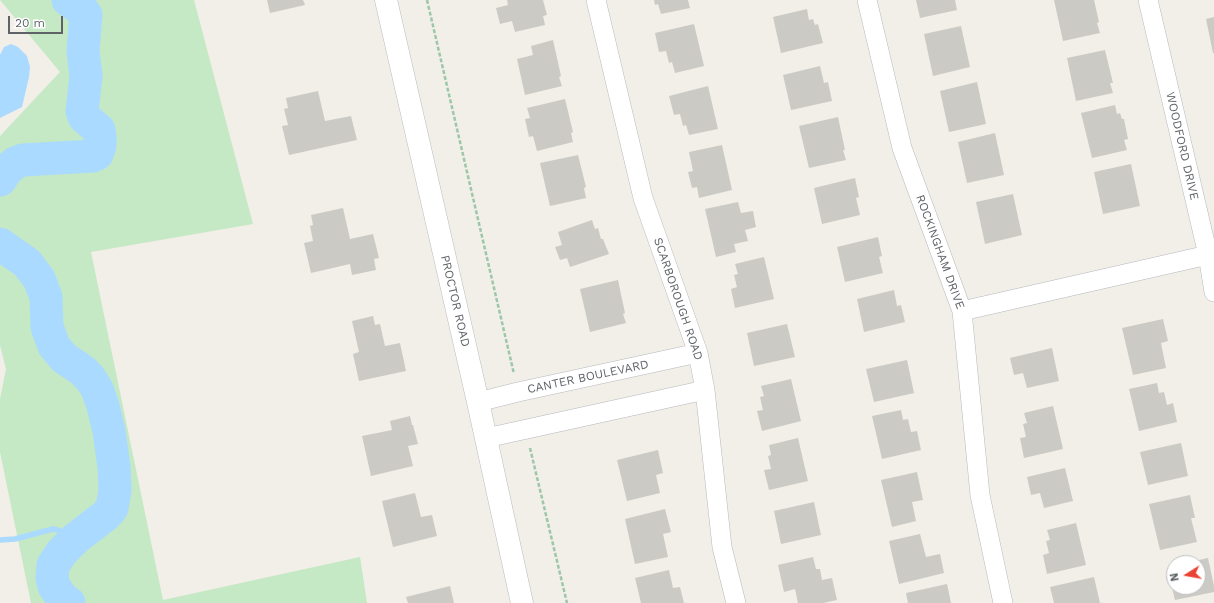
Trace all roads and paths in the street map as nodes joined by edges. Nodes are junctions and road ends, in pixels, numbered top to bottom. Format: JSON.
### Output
{"nodes":[{"id":1,"x":386,"y":0,"type":"edge"},
{"id":2,"x":427,"y":0,"type":"edge"},
{"id":3,"x":596,"y":0,"type":"edge"},
{"id":4,"x":867,"y":0,"type":"edge"},
{"id":5,"x":1148,"y":0,"type":"edge"},
{"id":6,"x":1208,"y":255,"type":"junction"},
{"id":7,"x":1214,"y":292,"type":"edge"},
{"id":8,"x":962,"y":311,"type":"junction"},
{"id":9,"x":698,"y":352,"type":"junction"},
{"id":10,"x":705,"y":390,"type":"junction"},
{"id":11,"x":518,"y":392,"type":"junction"},
{"id":12,"x":478,"y":402,"type":"junction"},
{"id":13,"x":526,"y":429,"type":"junction"},
{"id":14,"x":486,"y":438,"type":"junction"},
{"id":15,"x":522,"y":603,"type":"edge"},
{"id":16,"x":567,"y":603,"type":"edge"},
{"id":17,"x":736,"y":603,"type":"edge"},
{"id":18,"x":1003,"y":603,"type":"edge"}],
"edges":[{"from":1,"to":12,"type":"street","name":"PROCTOR ROAD"},
{"from":2,"to":11,"type":"path"},
{"from":3,"to":9,"type":"street","name":"SCARBOROUGH ROAD"},
{"from":4,"to":8,"type":"street","name":"ROCKINGHAM DRIVE"},
{"from":5,"to":6,"type":"street","name":"WOODFORD DRIVE"},
{"from":6,"to":7,"type":"street","name":"WOODFORD DRIVE"},
{"from":6,"to":8,"type":"street"},
{"from":8,"to":18,"type":"street","name":"ROCKINGHAM DRIVE"},
{"from":9,"to":10,"type":"street","name":"SCARBOROUGH ROAD"},
{"from":9,"to":11,"type":"street","name":"CANTER BOULEVARD"},
{"from":10,"to":13,"type":"street"},
{"from":10,"to":17,"type":"street","name":"SCARBOROUGH ROAD"},
{"from":11,"to":12,"type":"street","name":"CANTER BOULEVARD"},
{"from":12,"to":14,"type":"street","name":"PROCTOR ROAD"},
{"from":13,"to":14,"type":"street"},
{"from":13,"to":16,"type":"path"},
{"from":14,"to":15,"type":"street","name":"PROCTOR ROAD"}]}
